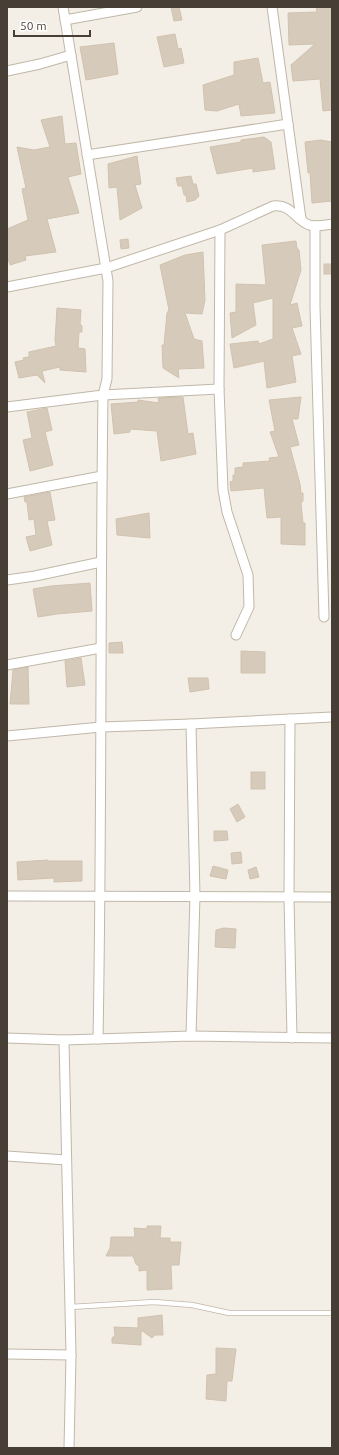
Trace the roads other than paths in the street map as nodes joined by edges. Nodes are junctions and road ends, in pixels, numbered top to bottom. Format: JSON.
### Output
{"nodes":[{"id":1,"x":62,"y":7,"type":"edge"},
{"id":2,"x":137,"y":7,"type":"edge"},
{"id":3,"x":272,"y":7,"type":"edge"},
{"id":4,"x":65,"y":20,"type":"junction"},
{"id":5,"x":71,"y":55,"type":"junction"},
{"id":6,"x":7,"y":71,"type":"edge"},
{"id":7,"x":288,"y":124,"type":"junction"},
{"id":8,"x":87,"y":155,"type":"junction"},
{"id":9,"x":301,"y":219,"type":"junction"},
{"id":10,"x":332,"y":224,"type":"edge"},
{"id":11,"x":315,"y":226,"type":"junction"},
{"id":12,"x":220,"y":230,"type":"junction"},
{"id":13,"x":106,"y":268,"type":"junction"},
{"id":14,"x":7,"y":287,"type":"edge"},
{"id":15,"x":219,"y":389,"type":"junction"},
{"id":16,"x":103,"y":395,"type":"junction"},
{"id":17,"x":7,"y":407,"type":"edge"},
{"id":18,"x":102,"y":476,"type":"junction"},
{"id":19,"x":7,"y":494,"type":"edge"},
{"id":20,"x":101,"y":562,"type":"junction"},
{"id":21,"x":7,"y":580,"type":"edge"},
{"id":22,"x":324,"y":617,"type":"dead end"},
{"id":23,"x":236,"y":635,"type":"dead end"},
{"id":24,"x":101,"y":648,"type":"junction"},
{"id":25,"x":7,"y":665,"type":"edge"},
{"id":26,"x":332,"y":717,"type":"edge"},
{"id":27,"x":290,"y":719,"type":"junction"},
{"id":28,"x":191,"y":724,"type":"junction"},
{"id":29,"x":101,"y":727,"type":"junction"},
{"id":30,"x":7,"y":736,"type":"edge"},
{"id":31,"x":7,"y":896,"type":"edge"},
{"id":32,"x":196,"y":896,"type":"junction"},
{"id":33,"x":101,"y":897,"type":"junction"},
{"id":34,"x":332,"y":897,"type":"edge"},
{"id":35,"x":289,"y":898,"type":"junction"},
{"id":36,"x":191,"y":1036,"type":"junction"},
{"id":37,"x":7,"y":1038,"type":"edge"},
{"id":38,"x":292,"y":1038,"type":"junction"},
{"id":39,"x":332,"y":1038,"type":"edge"},
{"id":40,"x":98,"y":1039,"type":"junction"},
{"id":41,"x":64,"y":1040,"type":"junction"},
{"id":42,"x":7,"y":1156,"type":"edge"},
{"id":43,"x":66,"y":1160,"type":"junction"},
{"id":44,"x":70,"y":1307,"type":"junction"},
{"id":45,"x":332,"y":1313,"type":"edge"},
{"id":46,"x":7,"y":1354,"type":"edge"},
{"id":47,"x":71,"y":1355,"type":"junction"},
{"id":48,"x":69,"y":1448,"type":"edge"}],
"edges":[{"from":1,"to":4,"type":"street"},
{"from":2,"to":4,"type":"street"},
{"from":3,"to":7,"type":"street"},
{"from":4,"to":5,"type":"street"},
{"from":5,"to":6,"type":"street"},
{"from":5,"to":8,"type":"street"},
{"from":7,"to":8,"type":"street"},
{"from":7,"to":9,"type":"street"},
{"from":8,"to":13,"type":"street"},
{"from":9,"to":11,"type":"street"},
{"from":9,"to":12,"type":"street"},
{"from":10,"to":11,"type":"street"},
{"from":11,"to":22,"type":"street"},
{"from":12,"to":13,"type":"street"},
{"from":12,"to":15,"type":"street"},
{"from":13,"to":14,"type":"street"},
{"from":13,"to":16,"type":"street"},
{"from":15,"to":16,"type":"street"},
{"from":15,"to":23,"type":"street"},
{"from":16,"to":17,"type":"street"},
{"from":16,"to":18,"type":"street"},
{"from":18,"to":19,"type":"street"},
{"from":18,"to":20,"type":"street"},
{"from":20,"to":21,"type":"street"},
{"from":20,"to":24,"type":"street"},
{"from":24,"to":25,"type":"street"},
{"from":24,"to":29,"type":"street"},
{"from":26,"to":27,"type":"street"},
{"from":27,"to":28,"type":"street"},
{"from":27,"to":35,"type":"street"},
{"from":28,"to":29,"type":"street"},
{"from":28,"to":32,"type":"street"},
{"from":29,"to":30,"type":"street"},
{"from":29,"to":33,"type":"street"},
{"from":31,"to":33,"type":"street"},
{"from":32,"to":33,"type":"street"},
{"from":32,"to":35,"type":"street"},
{"from":32,"to":36,"type":"street"},
{"from":33,"to":40,"type":"street"},
{"from":34,"to":35,"type":"street"},
{"from":35,"to":38,"type":"street"},
{"from":36,"to":38,"type":"street"},
{"from":36,"to":40,"type":"street"},
{"from":37,"to":41,"type":"street"},
{"from":38,"to":39,"type":"street"},
{"from":40,"to":41,"type":"street"},
{"from":41,"to":43,"type":"street"},
{"from":42,"to":43,"type":"street"},
{"from":43,"to":44,"type":"street"},
{"from":44,"to":45,"type":"lane"},
{"from":44,"to":47,"type":"street"},
{"from":46,"to":47,"type":"street"},
{"from":47,"to":48,"type":"street"}]}
